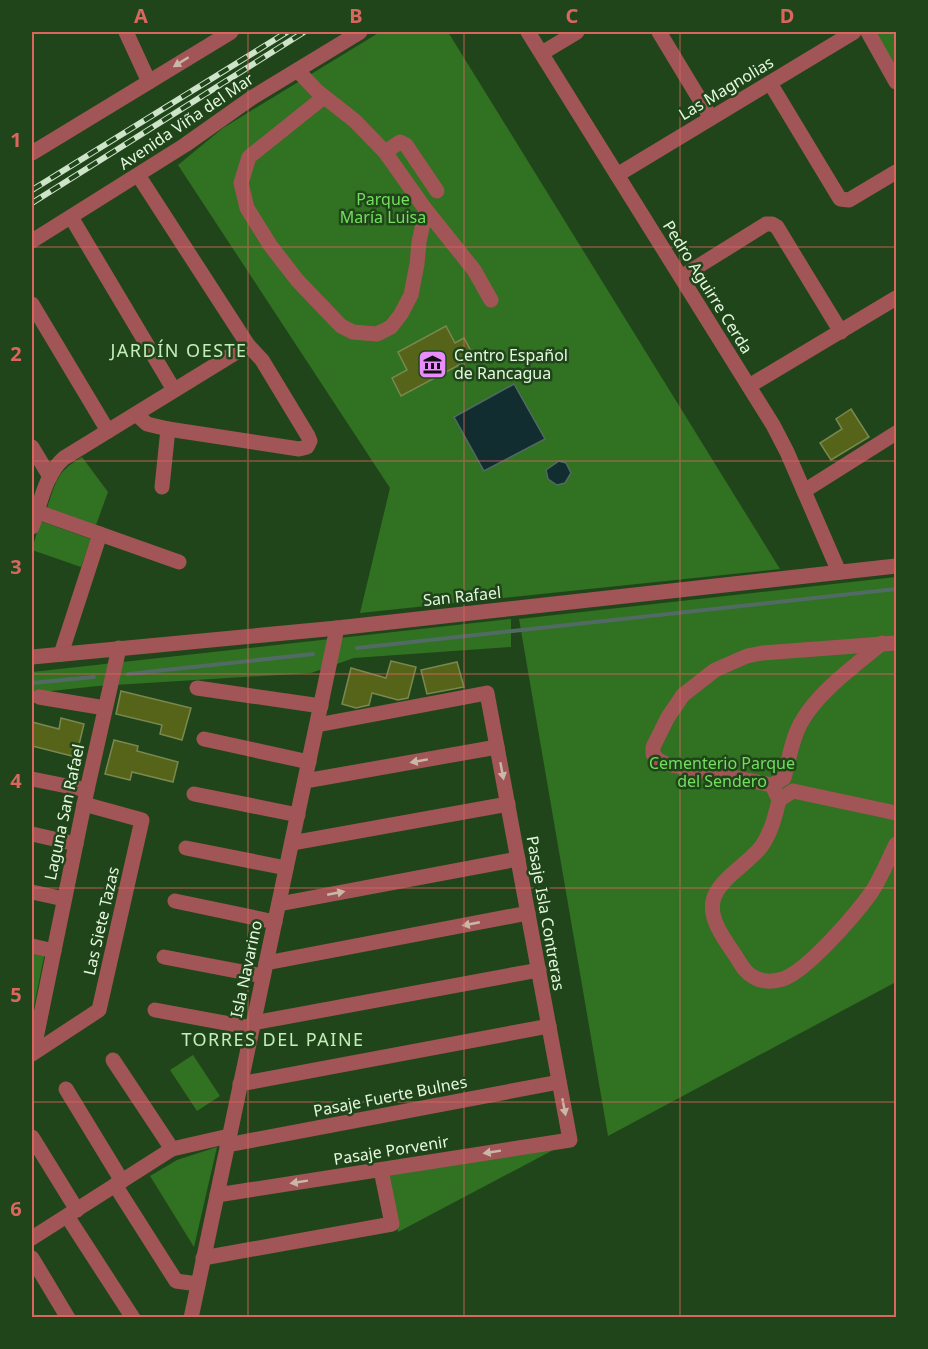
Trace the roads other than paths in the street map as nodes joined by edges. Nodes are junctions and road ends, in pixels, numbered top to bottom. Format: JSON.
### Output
{"nodes":[{"id":1,"x":126,"y":32,"type":"edge"},
{"id":2,"x":231,"y":32,"type":"edge"},
{"id":3,"x":360,"y":32,"type":"edge"},
{"id":4,"x":528,"y":32,"type":"edge"},
{"id":5,"x":577,"y":32,"type":"edge"},
{"id":6,"x":659,"y":32,"type":"edge"},
{"id":7,"x":868,"y":32,"type":"edge"},
{"id":8,"x":844,"y":34,"type":"edge"},
{"id":9,"x":216,"y":35,"type":"edge"},
{"id":10,"x":542,"y":53,"type":"junction"},
{"id":11,"x":298,"y":70,"type":"junction"},
{"id":12,"x":149,"y":82,"type":"junction"},
{"id":13,"x":897,"y":82,"type":"edge"},
{"id":14,"x":770,"y":83,"type":"junction"},
{"id":15,"x":324,"y":97,"type":"junction"},
{"id":16,"x":711,"y":118,"type":"junction"},
{"id":17,"x":385,"y":152,"type":"junction"},
{"id":18,"x":32,"y":153,"type":"edge"},
{"id":19,"x":897,"y":172,"type":"edge"},
{"id":20,"x":138,"y":175,"type":"junction"},
{"id":21,"x":617,"y":175,"type":"junction"},
{"id":22,"x":436,"y":191,"type":"dead end"},
{"id":23,"x":426,"y":210,"type":"junction"},
{"id":24,"x":71,"y":217,"type":"junction"},
{"id":25,"x":32,"y":241,"type":"edge"},
{"id":26,"x":681,"y":277,"type":"junction"},
{"id":27,"x":897,"y":298,"type":"edge"},
{"id":28,"x":491,"y":300,"type":"dead end"},
{"id":29,"x":32,"y":304,"type":"edge"},
{"id":30,"x":841,"y":332,"type":"junction"},
{"id":31,"x":248,"y":345,"type":"junction"},
{"id":32,"x":749,"y":386,"type":"junction"},
{"id":33,"x":174,"y":390,"type":"junction"},
{"id":34,"x":136,"y":414,"type":"junction"},
{"id":35,"x":168,"y":429,"type":"junction"},
{"id":36,"x":108,"y":431,"type":"junction"},
{"id":37,"x":897,"y":433,"type":"edge"},
{"id":38,"x":32,"y":447,"type":"edge"},
{"id":39,"x":50,"y":477,"type":"junction"},
{"id":40,"x":162,"y":487,"type":"dead end"},
{"id":41,"x":804,"y":491,"type":"junction"},
{"id":42,"x":34,"y":511,"type":"edge"},
{"id":43,"x":32,"y":527,"type":"edge"},
{"id":44,"x":100,"y":534,"type":"junction"},
{"id":45,"x":179,"y":562,"type":"dead end"},
{"id":46,"x":897,"y":566,"type":"edge"},
{"id":47,"x":839,"y":572,"type":"junction"},
{"id":48,"x":337,"y":628,"type":"junction"},
{"id":49,"x":889,"y":643,"type":"edge"},
{"id":50,"x":119,"y":648,"type":"junction"},
{"id":51,"x":61,"y":654,"type":"junction"},
{"id":52,"x":32,"y":657,"type":"edge"},
{"id":53,"x":197,"y":688,"type":"dead end"},
{"id":54,"x":39,"y":697,"type":"dead end"},
{"id":55,"x":321,"y":706,"type":"junction"},
{"id":56,"x":105,"y":708,"type":"junction"},
{"id":57,"x":317,"y":725,"type":"junction"},
{"id":58,"x":204,"y":739,"type":"dead end"},
{"id":59,"x":497,"y":747,"type":"junction"},
{"id":60,"x":309,"y":762,"type":"junction"},
{"id":61,"x":32,"y":779,"type":"edge"},
{"id":62,"x":305,"y":781,"type":"junction"},
{"id":63,"x":783,"y":785,"type":"junction"},
{"id":64,"x":194,"y":794,"type":"dead end"},
{"id":65,"x":85,"y":797,"type":"junction"},
{"id":66,"x":508,"y":804,"type":"junction"},
{"id":67,"x":897,"y":813,"type":"edge"},
{"id":68,"x":298,"y":815,"type":"junction"},
{"id":69,"x":32,"y":834,"type":"edge"},
{"id":70,"x":292,"y":843,"type":"junction"},
{"id":71,"x":76,"y":844,"type":"junction"},
{"id":72,"x":897,"y":844,"type":"edge"},
{"id":73,"x":186,"y":848,"type":"dead end"},
{"id":74,"x":518,"y":859,"type":"junction"},
{"id":75,"x":286,"y":868,"type":"junction"},
{"id":76,"x":32,"y":892,"type":"edge"},
{"id":77,"x":64,"y":899,"type":"junction"},
{"id":78,"x":175,"y":901,"type":"dead end"},
{"id":79,"x":279,"y":904,"type":"junction"},
{"id":80,"x":528,"y":913,"type":"junction"},
{"id":81,"x":275,"y":922,"type":"junction"},
{"id":82,"x":32,"y":946,"type":"edge"},
{"id":83,"x":54,"y":951,"type":"junction"},
{"id":84,"x":164,"y":957,"type":"dead end"},
{"id":85,"x":265,"y":970,"type":"junction"},
{"id":86,"x":539,"y":970,"type":"junction"},
{"id":87,"x":155,"y":1010,"type":"dead end"},
{"id":88,"x":253,"y":1026,"type":"junction"},
{"id":89,"x":549,"y":1026,"type":"junction"},
{"id":90,"x":32,"y":1053,"type":"edge"},
{"id":91,"x":112,"y":1060,"type":"dead end"},
{"id":92,"x":559,"y":1082,"type":"junction"},
{"id":93,"x":240,"y":1084,"type":"junction"},
{"id":94,"x":66,"y":1089,"type":"dead end"},
{"id":95,"x":32,"y":1137,"type":"edge"},
{"id":96,"x":228,"y":1140,"type":"junction"},
{"id":97,"x":570,"y":1140,"type":"joint"},
{"id":98,"x":172,"y":1149,"type":"junction"},
{"id":99,"x":381,"y":1170,"type":"junction"},
{"id":100,"x":119,"y":1183,"type":"junction"},
{"id":101,"x":217,"y":1195,"type":"junction"},
{"id":102,"x":72,"y":1213,"type":"junction"},
{"id":103,"x":32,"y":1238,"type":"edge"},
{"id":104,"x":32,"y":1258,"type":"edge"},
{"id":105,"x":203,"y":1258,"type":"junction"},
{"id":106,"x":198,"y":1284,"type":"junction"},
{"id":107,"x":68,"y":1317,"type":"edge"},
{"id":108,"x":133,"y":1317,"type":"edge"},
{"id":109,"x":191,"y":1317,"type":"edge"}],
"edges":[{"from":1,"to":12,"type":"street"},
{"from":2,"to":9,"type":"street"},
{"from":3,"to":11,"type":"street","name":"Avenida Viña del Mar"},
{"from":4,"to":10,"type":"street","name":"Pedro Aguirre Cerda"},
{"from":5,"to":10,"type":"street"},
{"from":6,"to":16,"type":"street"},
{"from":7,"to":13,"type":"street"},
{"from":8,"to":14,"type":"street","name":"Las Magnolias"},
{"from":9,"to":12,"type":"street","one_way":true},
{"from":10,"to":21,"type":"street","name":"Pedro Aguirre Cerda"},
{"from":11,"to":15,"type":"street"},
{"from":11,"to":20,"type":"street","name":"Avenida Viña del Mar"},
{"from":12,"to":18,"type":"street"},
{"from":14,"to":16,"type":"street","name":"Las Magnolias"},
{"from":14,"to":19,"type":"street"},
{"from":15,"to":17,"type":"street"},
{"from":15,"to":23,"type":"street"},
{"from":16,"to":21,"type":"street","name":"Las Magnolias"},
{"from":17,"to":22,"type":"street"},
{"from":17,"to":23,"type":"street"},
{"from":20,"to":24,"type":"street","name":"Avenida Viña del Mar"},
{"from":20,"to":31,"type":"street"},
{"from":21,"to":26,"type":"street","name":"Pedro Aguirre Cerda"},
{"from":23,"to":28,"type":"street"},
{"from":24,"to":25,"type":"street","name":"Avenida Viña del Mar"},
{"from":24,"to":33,"type":"street"},
{"from":26,"to":30,"type":"street"},
{"from":26,"to":32,"type":"street","name":"Pedro Aguirre Cerda"},
{"from":27,"to":30,"type":"street"},
{"from":29,"to":36,"type":"street"},
{"from":30,"to":32,"type":"street"},
{"from":31,"to":33,"type":"street"},
{"from":31,"to":35,"type":"street"},
{"from":32,"to":41,"type":"street","name":"Pedro Aguirre Cerda"},
{"from":33,"to":34,"type":"street"},
{"from":34,"to":35,"type":"street"},
{"from":34,"to":36,"type":"street"},
{"from":35,"to":40,"type":"street"},
{"from":36,"to":39,"type":"street"},
{"from":37,"to":41,"type":"street"},
{"from":38,"to":39,"type":"street"},
{"from":39,"to":42,"type":"street"},
{"from":41,"to":47,"type":"street","name":"Pedro Aguirre Cerda"},
{"from":42,"to":43,"type":"street"},
{"from":42,"to":44,"type":"street"},
{"from":44,"to":45,"type":"street"},
{"from":44,"to":51,"type":"street"},
{"from":46,"to":47,"type":"street","name":"San Rafael"},
{"from":47,"to":48,"type":"street","name":"San Rafael"},
{"from":48,"to":50,"type":"street","name":"San Rafael"},
{"from":48,"to":55,"type":"street","name":"Isla Navarino"},
{"from":49,"to":63,"type":"street"},
{"from":49,"to":63,"type":"street"},
{"from":50,"to":51,"type":"street","name":"San Rafael"},
{"from":50,"to":56,"type":"street","name":"Laguna San Rafael"},
{"from":51,"to":52,"type":"street","name":"San Rafael"},
{"from":53,"to":55,"type":"street"},
{"from":54,"to":56,"type":"street"},
{"from":55,"to":57,"type":"street","name":"Isla Navarino"},
{"from":56,"to":65,"type":"street","name":"Laguna San Rafael"},
{"from":57,"to":59,"type":"street","name":"Pasaje Isla Contreras"},
{"from":57,"to":60,"type":"street","name":"Isla Navarino"},
{"from":58,"to":60,"type":"street"},
{"from":59,"to":62,"type":"street","one_way":true},
{"from":59,"to":66,"type":"street","name":"Pasaje Isla Contreras","one_way":true},
{"from":60,"to":62,"type":"street","name":"Isla Navarino"},
{"from":61,"to":65,"type":"street"},
{"from":62,"to":68,"type":"street","name":"Isla Navarino"},
{"from":63,"to":67,"type":"street"},
{"from":63,"to":72,"type":"street"},
{"from":64,"to":68,"type":"street"},
{"from":65,"to":71,"type":"street","name":"Laguna San Rafael"},
{"from":65,"to":90,"type":"street","name":"Las Siete Tazas"},
{"from":66,"to":70,"type":"street"},
{"from":66,"to":74,"type":"street","name":"Pasaje Isla Contreras"},
{"from":68,"to":70,"type":"street","name":"Isla Navarino"},
{"from":69,"to":71,"type":"street"},
{"from":70,"to":75,"type":"street","name":"Isla Navarino"},
{"from":71,"to":77,"type":"street","name":"Laguna San Rafael"},
{"from":73,"to":75,"type":"street"},
{"from":79,"to":74,"type":"street","one_way":true},
{"from":74,"to":80,"type":"street","name":"Pasaje Isla Contreras"},
{"from":75,"to":79,"type":"street","name":"Isla Navarino"},
{"from":76,"to":77,"type":"street"},
{"from":77,"to":83,"type":"street","name":"Laguna San Rafael"},
{"from":78,"to":81,"type":"street"},
{"from":79,"to":81,"type":"street","name":"Isla Navarino"},
{"from":80,"to":85,"type":"street","one_way":true},
{"from":80,"to":86,"type":"street","name":"Pasaje Isla Contreras"},
{"from":81,"to":85,"type":"street","name":"Isla Navarino"},
{"from":82,"to":83,"type":"street"},
{"from":83,"to":90,"type":"street","name":"Laguna San Rafael"},
{"from":84,"to":85,"type":"street"},
{"from":85,"to":88,"type":"street","name":"Isla Navarino"},
{"from":86,"to":88,"type":"street"},
{"from":86,"to":89,"type":"street","name":"Pasaje Isla Contreras"},
{"from":87,"to":88,"type":"street"},
{"from":88,"to":93,"type":"street","name":"Isla Navarino"},
{"from":89,"to":92,"type":"street","name":"Pasaje Isla Contreras"},
{"from":89,"to":93,"type":"street"},
{"from":91,"to":98,"type":"street"},
{"from":92,"to":96,"type":"street","name":"Pasaje Fuerte Bulnes"},
{"from":92,"to":97,"type":"street","name":"Pasaje Isla Contreras","one_way":true},
{"from":93,"to":96,"type":"street","name":"Isla Navarino"},
{"from":94,"to":100,"type":"street"},
{"from":95,"to":102,"type":"street"},
{"from":96,"to":98,"type":"street","name":"Pasaje Fuerte Bulnes"},
{"from":96,"to":101,"type":"street","name":"Isla Navarino"},
{"from":97,"to":99,"type":"street","name":"Pasaje Porvenir","one_way":true},
{"from":98,"to":100,"type":"street","name":"Pasaje Fuerte Bulnes"},
{"from":99,"to":101,"type":"street","name":"Pasaje Porvenir","one_way":true},
{"from":99,"to":105,"type":"street"},
{"from":100,"to":102,"type":"street","name":"Pasaje Fuerte Bulnes"},
{"from":100,"to":106,"type":"street"},
{"from":101,"to":105,"type":"street","name":"Isla Navarino"},
{"from":102,"to":103,"type":"street","name":"Pasaje Fuerte Bulnes"},
{"from":102,"to":108,"type":"street"},
{"from":104,"to":107,"type":"street"},
{"from":105,"to":106,"type":"street","name":"Isla Navarino"},
{"from":106,"to":109,"type":"street","name":"Isla Navarino"}]}
